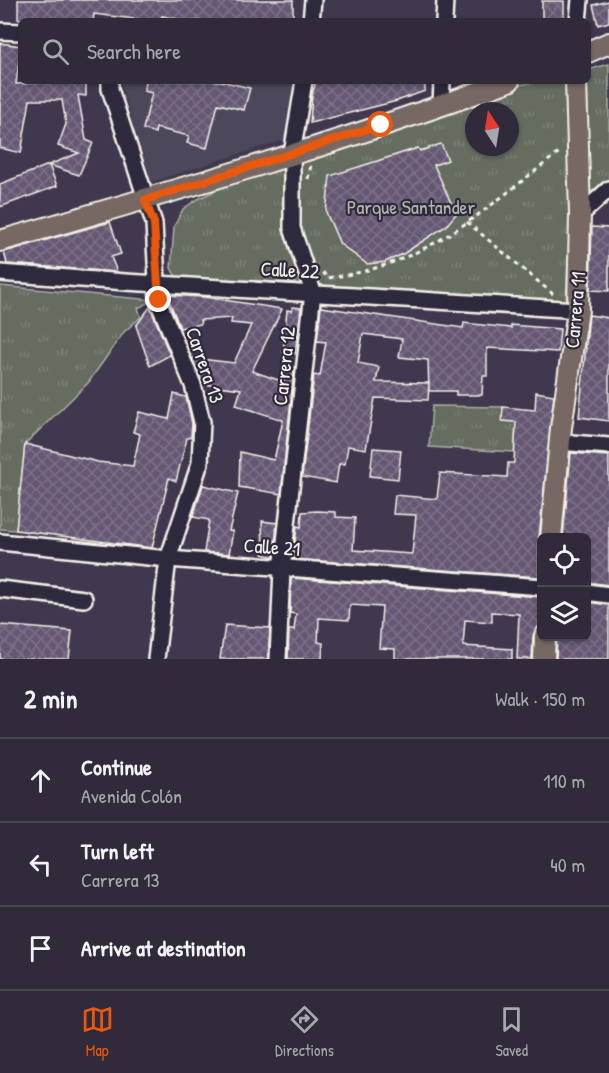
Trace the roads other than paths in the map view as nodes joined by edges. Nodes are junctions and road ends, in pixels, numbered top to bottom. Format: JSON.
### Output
{"nodes":[{"id":1,"x":313,"y":0,"type":"edge"},
{"id":2,"x":445,"y":0,"type":"edge"},
{"id":3,"x":580,"y":0,"type":"edge"},
{"id":4,"x":311,"y":18,"type":"edge"},
{"id":5,"x":444,"y":18,"type":"edge"},
{"id":6,"x":578,"y":18,"type":"edge"},
{"id":7,"x":0,"y":31,"type":"edge"},
{"id":8,"x":18,"y":32,"type":"edge"},
{"id":9,"x":609,"y":43,"type":"edge"},
{"id":10,"x":591,"y":50,"type":"edge"},
{"id":11,"x":110,"y":84,"type":"edge"},
{"id":12,"x":304,"y":84,"type":"edge"},
{"id":13,"x":442,"y":84,"type":"edge"},
{"id":14,"x":501,"y":84,"type":"edge"},
{"id":15,"x":576,"y":84,"type":"edge"},
{"id":16,"x":441,"y":107,"type":"junction"},
{"id":17,"x":292,"y":154,"type":"junction"},
{"id":18,"x":609,"y":189,"type":"edge"},
{"id":19,"x":145,"y":200,"type":"junction"},
{"id":20,"x":580,"y":215,"type":"junction"},
{"id":21,"x":0,"y":242,"type":"edge"},
{"id":22,"x":0,"y":273,"type":"edge"},
{"id":23,"x":156,"y":285,"type":"junction"},
{"id":24,"x":313,"y":292,"type":"junction"},
{"id":25,"x":576,"y":310,"type":"junction"},
{"id":26,"x":560,"y":441,"type":"junction"},
{"id":27,"x":609,"y":446,"type":"edge"},
{"id":28,"x":551,"y":533,"type":"edge"},
{"id":29,"x":0,"y":542,"type":"edge"},
{"id":30,"x":168,"y":559,"type":"junction"},
{"id":31,"x":282,"y":569,"type":"junction"},
{"id":32,"x":537,"y":587,"type":"edge"},
{"id":33,"x":0,"y":589,"type":"edge"},
{"id":34,"x":591,"y":593,"type":"edge"},
{"id":35,"x":609,"y":595,"type":"edge"},
{"id":36,"x":84,"y":599,"type":"dead end"},
{"id":37,"x":545,"y":641,"type":"edge"},
{"id":38,"x":156,"y":659,"type":"edge"},
{"id":39,"x":278,"y":659,"type":"edge"},
{"id":40,"x":544,"y":659,"type":"edge"}],
"edges":[{"from":1,"to":4,"type":"street"},
{"from":2,"to":5,"type":"street"},
{"from":3,"to":6,"type":"street"},
{"from":7,"to":8,"type":"street"},
{"from":9,"to":10,"type":"main road"},
{"from":11,"to":19,"type":"street","name":"Carrera 13"},
{"from":12,"to":17,"type":"street","name":"Carrera 12"},
{"from":13,"to":16,"type":"street"},
{"from":14,"to":16,"type":"main road"},
{"from":15,"to":20,"type":"main road","name":"Carrera 11"},
{"from":16,"to":17,"type":"main road"},
{"from":17,"to":19,"type":"main road"},
{"from":17,"to":24,"type":"street","name":"Carrera 12"},
{"from":18,"to":20,"type":"street"},
{"from":19,"to":21,"type":"main road"},
{"from":19,"to":23,"type":"street","name":"Carrera 13"},
{"from":20,"to":25,"type":"main road","name":"Carrera 11"},
{"from":22,"to":23,"type":"street","name":"Calle 22"},
{"from":23,"to":24,"type":"street","name":"Calle 22"},
{"from":23,"to":30,"type":"street","name":"Carrera 13"},
{"from":24,"to":25,"type":"street","name":"Calle 22"},
{"from":24,"to":31,"type":"street","name":"Carrera 12"},
{"from":25,"to":26,"type":"main road","name":"Carrera 11"},
{"from":26,"to":27,"type":"street"},
{"from":26,"to":28,"type":"main road","name":"Carrera 11"},
{"from":29,"to":30,"type":"street","name":"Calle 21"},
{"from":30,"to":31,"type":"street","name":"Calle 21"},
{"from":30,"to":38,"type":"street","name":"Carrera 13"},
{"from":31,"to":32,"type":"street","name":"Calle 21"},
{"from":31,"to":39,"type":"street","name":"Carrera 12"},
{"from":33,"to":36,"type":"street"},
{"from":34,"to":35,"type":"street"},
{"from":37,"to":40,"type":"main road"}]}
